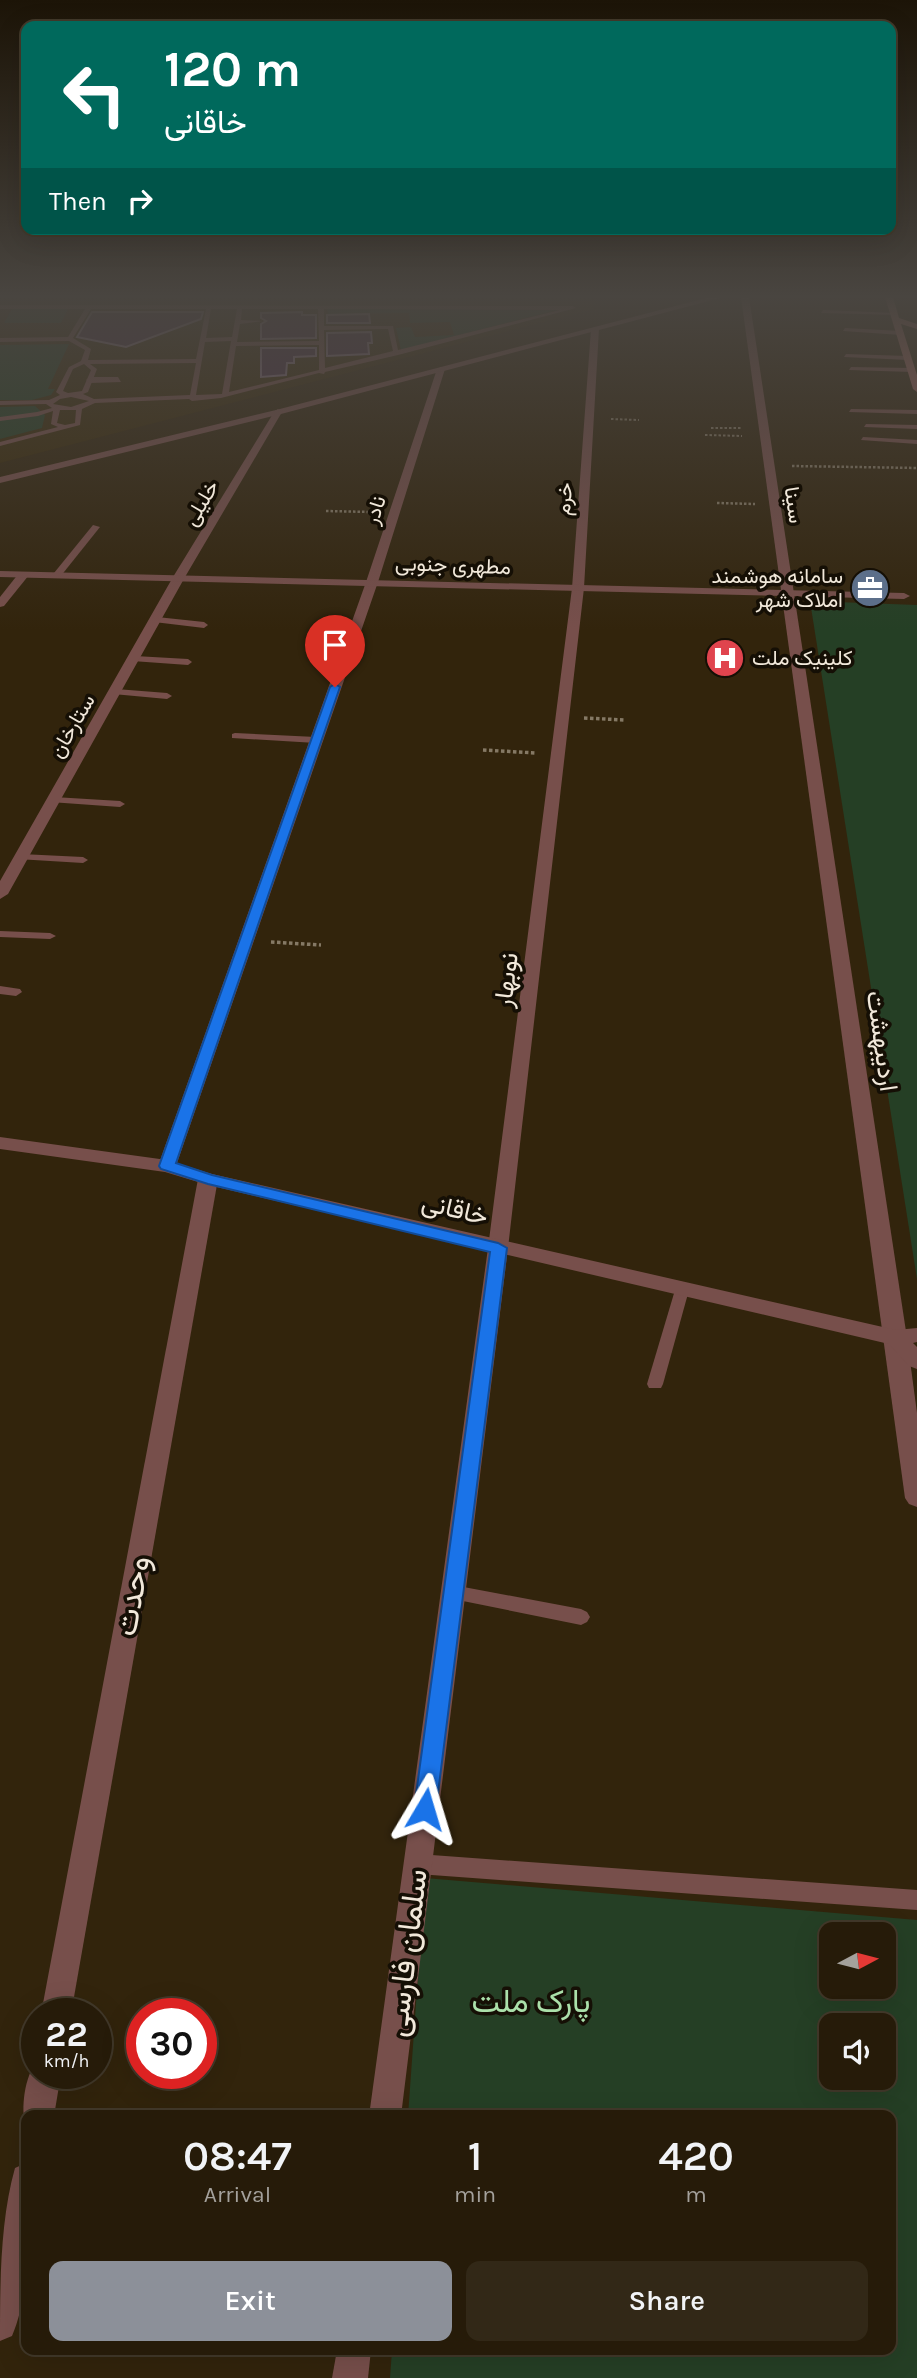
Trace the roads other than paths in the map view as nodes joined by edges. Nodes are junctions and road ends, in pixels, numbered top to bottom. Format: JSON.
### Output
{"nodes":[{"id":1,"x":57,"y":408,"type":"junction"},
{"id":2,"x":79,"y":408,"type":"joint"},
{"id":3,"x":293,"y":408,"type":"edge"},
{"id":4,"x":428,"y":408,"type":"edge"},
{"id":5,"x":590,"y":408,"type":"edge"},
{"id":6,"x":762,"y":408,"type":"edge"},
{"id":7,"x":851,"y":411,"type":"dead end"},
{"id":8,"x":278,"y":412,"type":"junction"},
{"id":9,"x":917,"y":412,"type":"edge"},
{"id":10,"x":0,"y":419,"type":"edge"},
{"id":11,"x":866,"y":426,"type":"dead end"},
{"id":12,"x":917,"y":427,"type":"edge"},
{"id":13,"x":68,"y":428,"type":"junction"},
{"id":14,"x":863,"y":439,"type":"dead end"},
{"id":15,"x":917,"y":442,"type":"edge"},
{"id":16,"x":0,"y":444,"type":"edge"},
{"id":17,"x":0,"y":480,"type":"edge"},
{"id":18,"x":96,"y":527,"type":"dead end"},
{"id":19,"x":0,"y":574,"type":"edge"},
{"id":20,"x":23,"y":575,"type":"junction"},
{"id":21,"x":57,"y":575,"type":"junction"},
{"id":22,"x":179,"y":578,"type":"junction"},
{"id":23,"x":372,"y":582,"type":"junction"},
{"id":24,"x":578,"y":588,"type":"junction"},
{"id":25,"x":789,"y":593,"type":"junction"},
{"id":26,"x":917,"y":596,"type":"edge"},
{"id":27,"x":0,"y":604,"type":"edge"},
{"id":28,"x":157,"y":620,"type":"junction"},
{"id":29,"x":204,"y":625,"type":"dead end"},
{"id":30,"x":135,"y":659,"type":"junction"},
{"id":31,"x":188,"y":662,"type":"dead end"},
{"id":32,"x":116,"y":692,"type":"junction"},
{"id":33,"x":167,"y":696,"type":"dead end"},
{"id":34,"x":235,"y":736,"type":"dead end"},
{"id":35,"x":316,"y":740,"type":"junction"},
{"id":36,"x":54,"y":800,"type":"junction"},
{"id":37,"x":120,"y":804,"type":"dead end"},
{"id":38,"x":21,"y":857,"type":"junction"},
{"id":39,"x":83,"y":860,"type":"dead end"},
{"id":40,"x":0,"y":894,"type":"edge"},
{"id":41,"x":0,"y":934,"type":"edge"},
{"id":42,"x":50,"y":936,"type":"dead end"},
{"id":43,"x":0,"y":990,"type":"edge"},
{"id":44,"x":16,"y":992,"type":"dead end"},
{"id":45,"x":0,"y":1143,"type":"edge"},
{"id":46,"x":167,"y":1166,"type":"junction"},
{"id":47,"x":208,"y":1179,"type":"junction"},
{"id":48,"x":498,"y":1248,"type":"junction"},
{"id":49,"x":682,"y":1290,"type":"junction"},
{"id":50,"x":907,"y":1337,"type":"edge"},
{"id":51,"x":917,"y":1360,"type":"edge"},
{"id":52,"x":655,"y":1384,"type":"dead end"},
{"id":53,"x":917,"y":1498,"type":"edge"},
{"id":54,"x":453,"y":1592,"type":"junction"},
{"id":55,"x":581,"y":1617,"type":"dead end"},
{"id":56,"x":418,"y":1864,"type":"junction"},
{"id":57,"x":917,"y":1900,"type":"edge"},
{"id":58,"x":59,"y":1998,"type":"edge"},
{"id":59,"x":43,"y":2089,"type":"edge"},
{"id":60,"x":39,"y":2110,"type":"edge"},
{"id":61,"x":386,"y":2110,"type":"edge"},
{"id":62,"x":21,"y":2207,"type":"edge"},
{"id":63,"x":0,"y":2324,"type":"edge"},
{"id":64,"x":353,"y":2355,"type":"edge"},
{"id":65,"x":350,"y":2378,"type":"edge"}],
"edges":[{"from":1,"to":2,"type":"lane"},
{"from":1,"to":10,"type":"lane"},
{"from":1,"to":13,"type":"lane"},
{"from":2,"to":13,"type":"lane"},
{"from":3,"to":8,"type":"street"},
{"from":4,"to":23,"type":"street","name":"نادر"},
{"from":5,"to":24,"type":"street","name":"خرم"},
{"from":6,"to":25,"type":"street","name":"سینا"},
{"from":7,"to":9,"type":"lane"},
{"from":8,"to":17,"type":"street"},
{"from":8,"to":22,"type":"street","name":"خلیلی"},
{"from":11,"to":12,"type":"lane"},
{"from":13,"to":16,"type":"lane"},
{"from":14,"to":15,"type":"lane"},
{"from":18,"to":21,"type":"lane"},
{"from":19,"to":20,"type":"street","name":"مطهری جنوبی"},
{"from":20,"to":21,"type":"street","name":"مطهری جنوبی"},
{"from":20,"to":27,"type":"street"},
{"from":21,"to":22,"type":"street","name":"مطهری جنوبی"},
{"from":22,"to":23,"type":"street","name":"مطهری جنوبی"},
{"from":22,"to":28,"type":"street","name":"ستارخان"},
{"from":23,"to":24,"type":"street","name":"مطهری جنوبی"},
{"from":23,"to":35,"type":"street","name":"نادر"},
{"from":24,"to":25,"type":"street","name":"مطهری جنوبی"},
{"from":24,"to":48,"type":"street","name":"نوبهار"},
{"from":25,"to":26,"type":"street","name":"مطهری جنوبی"},
{"from":25,"to":50,"type":"street","name":"اردیبهشت"},
{"from":28,"to":29,"type":"lane"},
{"from":28,"to":30,"type":"street","name":"ستارخان"},
{"from":30,"to":31,"type":"lane"},
{"from":30,"to":32,"type":"street","name":"ستارخان"},
{"from":32,"to":33,"type":"lane"},
{"from":32,"to":36,"type":"street","name":"ستارخان"},
{"from":34,"to":35,"type":"lane"},
{"from":35,"to":46,"type":"street","name":"نادر"},
{"from":36,"to":37,"type":"lane"},
{"from":36,"to":38,"type":"street","name":"ستارخان"},
{"from":38,"to":39,"type":"lane"},
{"from":38,"to":40,"type":"street","name":"ستارخان"},
{"from":41,"to":42,"type":"lane"},
{"from":43,"to":44,"type":"lane"},
{"from":45,"to":46,"type":"street","name":"خاقانی"},
{"from":46,"to":47,"type":"street","name":"خاقانی"},
{"from":47,"to":48,"type":"street","name":"خاقانی"},
{"from":47,"to":58,"type":"street","name":"وحدت"},
{"from":48,"to":49,"type":"street","name":"خاقانی"},
{"from":48,"to":54,"type":"street","name":"سلمان فارسی"},
{"from":49,"to":50,"type":"street","name":"خاقانی"},
{"from":49,"to":52,"type":"lane"},
{"from":50,"to":51,"type":"street"},
{"from":50,"to":53,"type":"street","name":"اردیبهشت"},
{"from":54,"to":55,"type":"lane"},
{"from":54,"to":56,"type":"street","name":"سلمان فارسی"},
{"from":56,"to":57,"type":"lane"},
{"from":56,"to":61,"type":"street","name":"سلمان فارسی"},
{"from":59,"to":60,"type":"street"},
{"from":62,"to":63,"type":"street"},
{"from":64,"to":65,"type":"street"}]}
